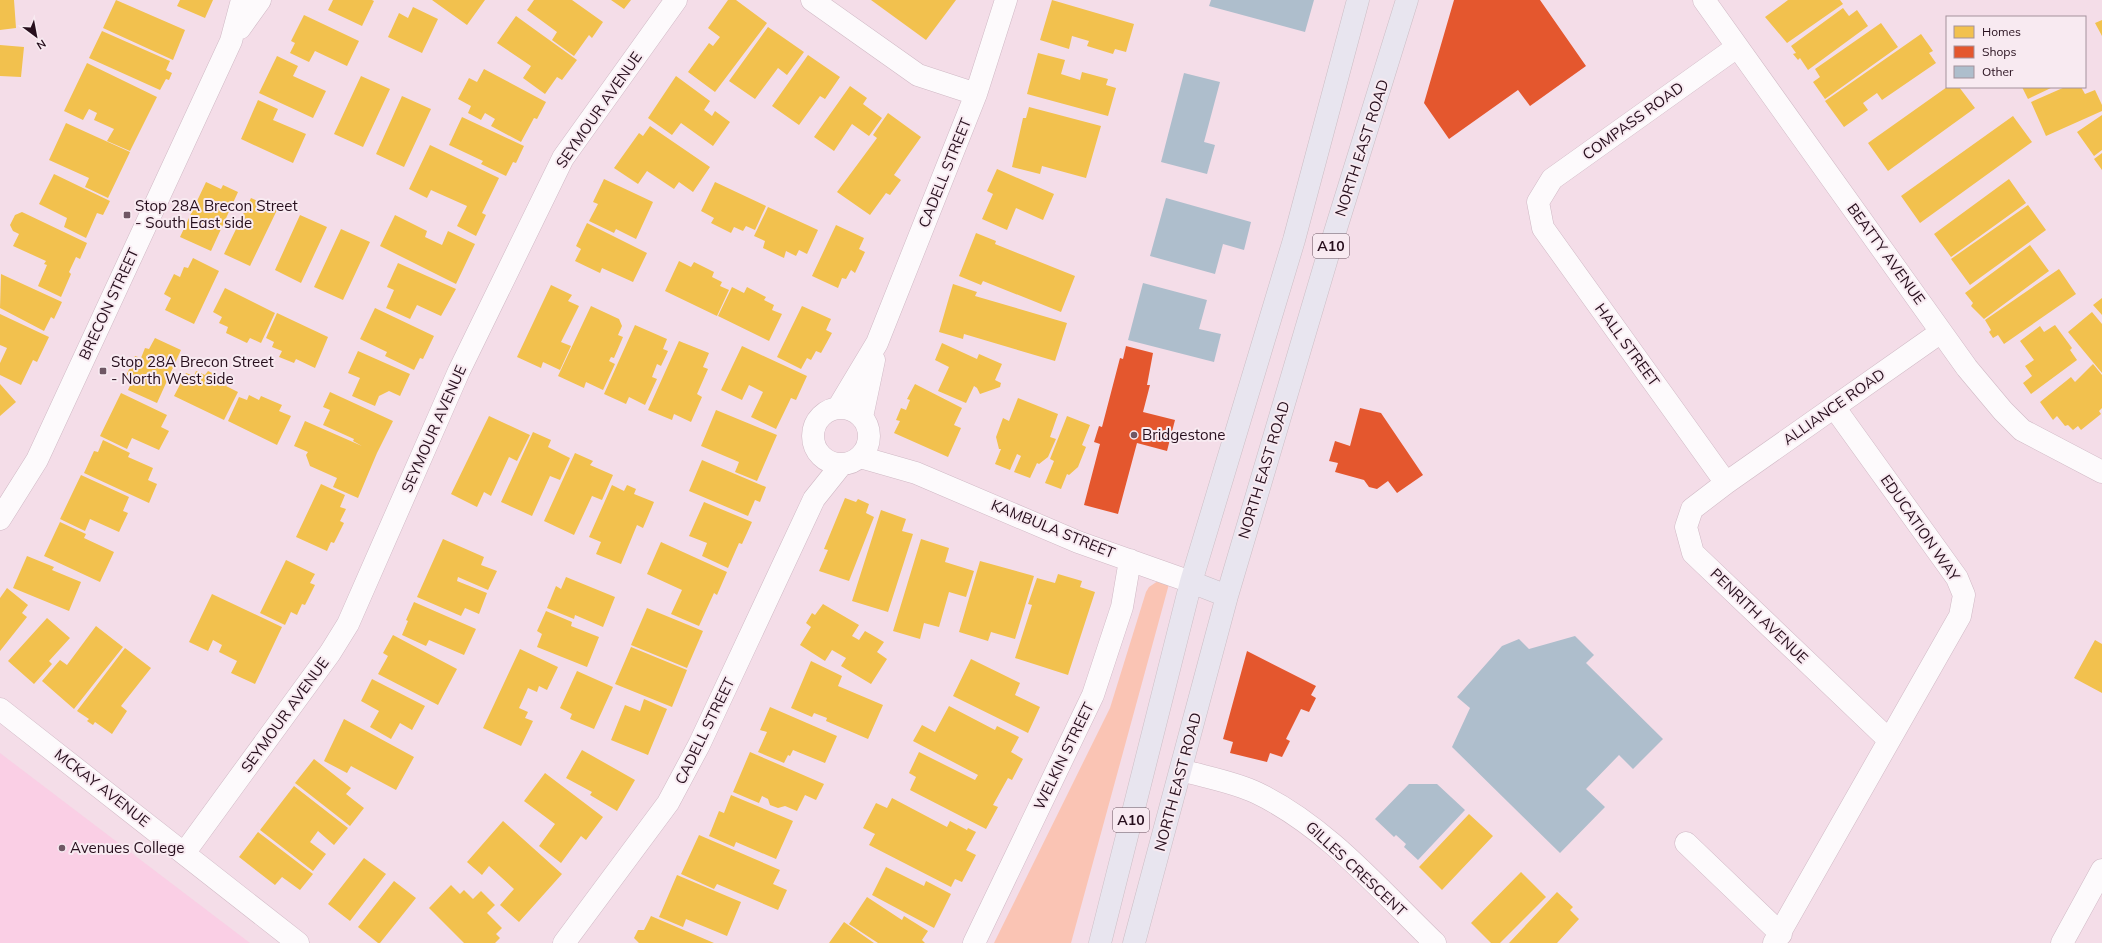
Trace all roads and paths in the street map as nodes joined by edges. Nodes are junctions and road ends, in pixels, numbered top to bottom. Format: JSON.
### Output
{"nodes":[{"id":1,"x":242,"y":0,"type":"edge"},
{"id":2,"x":260,"y":0,"type":"edge"},
{"id":3,"x":676,"y":0,"type":"edge"},
{"id":4,"x":812,"y":0,"type":"edge"},
{"id":5,"x":1006,"y":0,"type":"edge"},
{"id":6,"x":1358,"y":0,"type":"edge"},
{"id":7,"x":1407,"y":0,"type":"edge"},
{"id":8,"x":1704,"y":0,"type":"edge"},
{"id":9,"x":231,"y":41,"type":"junction"},
{"id":10,"x":1737,"y":47,"type":"junction"},
{"id":11,"x":976,"y":94,"type":"junction"},
{"id":12,"x":1538,"y":202,"type":"joint"},
{"id":13,"x":1941,"y":332,"type":"junction"},
{"id":14,"x":877,"y":343,"type":"junction"},
{"id":15,"x":1834,"y":407,"type":"junction"},
{"id":16,"x":838,"y":408,"type":"junction"},
{"id":17,"x":866,"y":426,"type":"junction"},
{"id":18,"x":818,"y":452,"type":"junction"},
{"id":19,"x":851,"y":460,"type":"junction"},
{"id":20,"x":2101,"y":469,"type":"edge"},
{"id":21,"x":916,"y":473,"type":"junction"},
{"id":22,"x":1726,"y":483,"type":"junction"},
{"id":23,"x":814,"y":499,"type":"junction"},
{"id":24,"x":0,"y":519,"type":"edge"},
{"id":25,"x":1130,"y":560,"type":"junction"},
{"id":26,"x":1191,"y":582,"type":"junction"},
{"id":27,"x":1227,"y":596,"type":"junction"},
{"id":28,"x":0,"y":709,"type":"edge"},
{"id":29,"x":1889,"y":740,"type":"junction"},
{"id":30,"x":1181,"y":770,"type":"junction"},
{"id":31,"x":1686,"y":843,"type":"dead end"},
{"id":32,"x":185,"y":852,"type":"junction"},
{"id":33,"x":2102,"y":870,"type":"edge"},
{"id":34,"x":1777,"y":939,"type":"edge"},
{"id":35,"x":298,"y":943,"type":"edge"},
{"id":36,"x":564,"y":943,"type":"edge"},
{"id":37,"x":974,"y":943,"type":"edge"},
{"id":38,"x":1100,"y":943,"type":"edge"},
{"id":39,"x":1134,"y":943,"type":"edge"},
{"id":40,"x":1435,"y":943,"type":"edge"},
{"id":41,"x":2062,"y":943,"type":"edge"}],
"edges":[{"from":1,"to":9,"type":"street","name":"BRECON STREET"},
{"from":2,"to":9,"type":"street","name":"BRECON STREET"},
{"from":3,"to":32,"type":"street","name":"SEYMOUR AVENUE"},
{"from":4,"to":11,"type":"street"},
{"from":5,"to":11,"type":"street","name":"CADELL STREET"},
{"from":6,"to":26,"type":"highway","number":"A10"},
{"from":7,"to":27,"type":"highway","name":"NORTH EAST ROAD","number":"A10"},
{"from":8,"to":10,"type":"street","name":"BEATTY AVENUE"},
{"from":9,"to":24,"type":"street","name":"BRECON STREET"},
{"from":10,"to":12,"type":"street","name":"COMPASS ROAD"},
{"from":10,"to":13,"type":"street","name":"BEATTY AVENUE"},
{"from":11,"to":14,"type":"street","name":"CADELL STREET"},
{"from":12,"to":22,"type":"street","name":"HALL STREET"},
{"from":13,"to":15,"type":"street","name":"ALLIANCE ROAD"},
{"from":13,"to":20,"type":"street","name":"BEATTY AVENUE"},
{"from":14,"to":16,"type":"street","name":"CADELL STREET"},
{"from":14,"to":17,"type":"street","name":"CADELL STREET"},
{"from":15,"to":22,"type":"street","name":"ALLIANCE ROAD"},
{"from":15,"to":29,"type":"street","name":"EDUCATION WAY"},
{"from":16,"to":17,"type":"street"},
{"from":16,"to":18,"type":"street"},
{"from":17,"to":19,"type":"street"},
{"from":17,"to":21,"type":"street","name":"KAMBULA STREET"},
{"from":18,"to":19,"type":"street"},
{"from":18,"to":23,"type":"street","name":"CADELL STREET"},
{"from":19,"to":21,"type":"street","name":"KAMBULA STREET"},
{"from":19,"to":23,"type":"street","name":"CADELL STREET"},
{"from":21,"to":25,"type":"street","name":"KAMBULA STREET"},
{"from":22,"to":29,"type":"street","name":"PENRITH AVENUE"},
{"from":23,"to":36,"type":"street","name":"CADELL STREET"},
{"from":25,"to":26,"type":"street","name":"KAMBULA STREET"},
{"from":25,"to":37,"type":"street","name":"WELKIN STREET"},
{"from":26,"to":27,"type":"highway"},
{"from":26,"to":38,"type":"highway","number":"A10"},
{"from":27,"to":30,"type":"highway","name":"NORTH EAST ROAD","number":"A10"},
{"from":28,"to":32,"type":"street","name":"MCKAY AVENUE"},
{"from":29,"to":34,"type":"street","name":"EDUCATION WAY"},
{"from":30,"to":39,"type":"highway","name":"NORTH EAST ROAD","number":"A10"},
{"from":30,"to":40,"type":"street","name":"GILLES CRESCENT"},
{"from":31,"to":34,"type":"street"},
{"from":32,"to":35,"type":"street","name":"MCKAY AVENUE"},
{"from":33,"to":41,"type":"street"}]}
